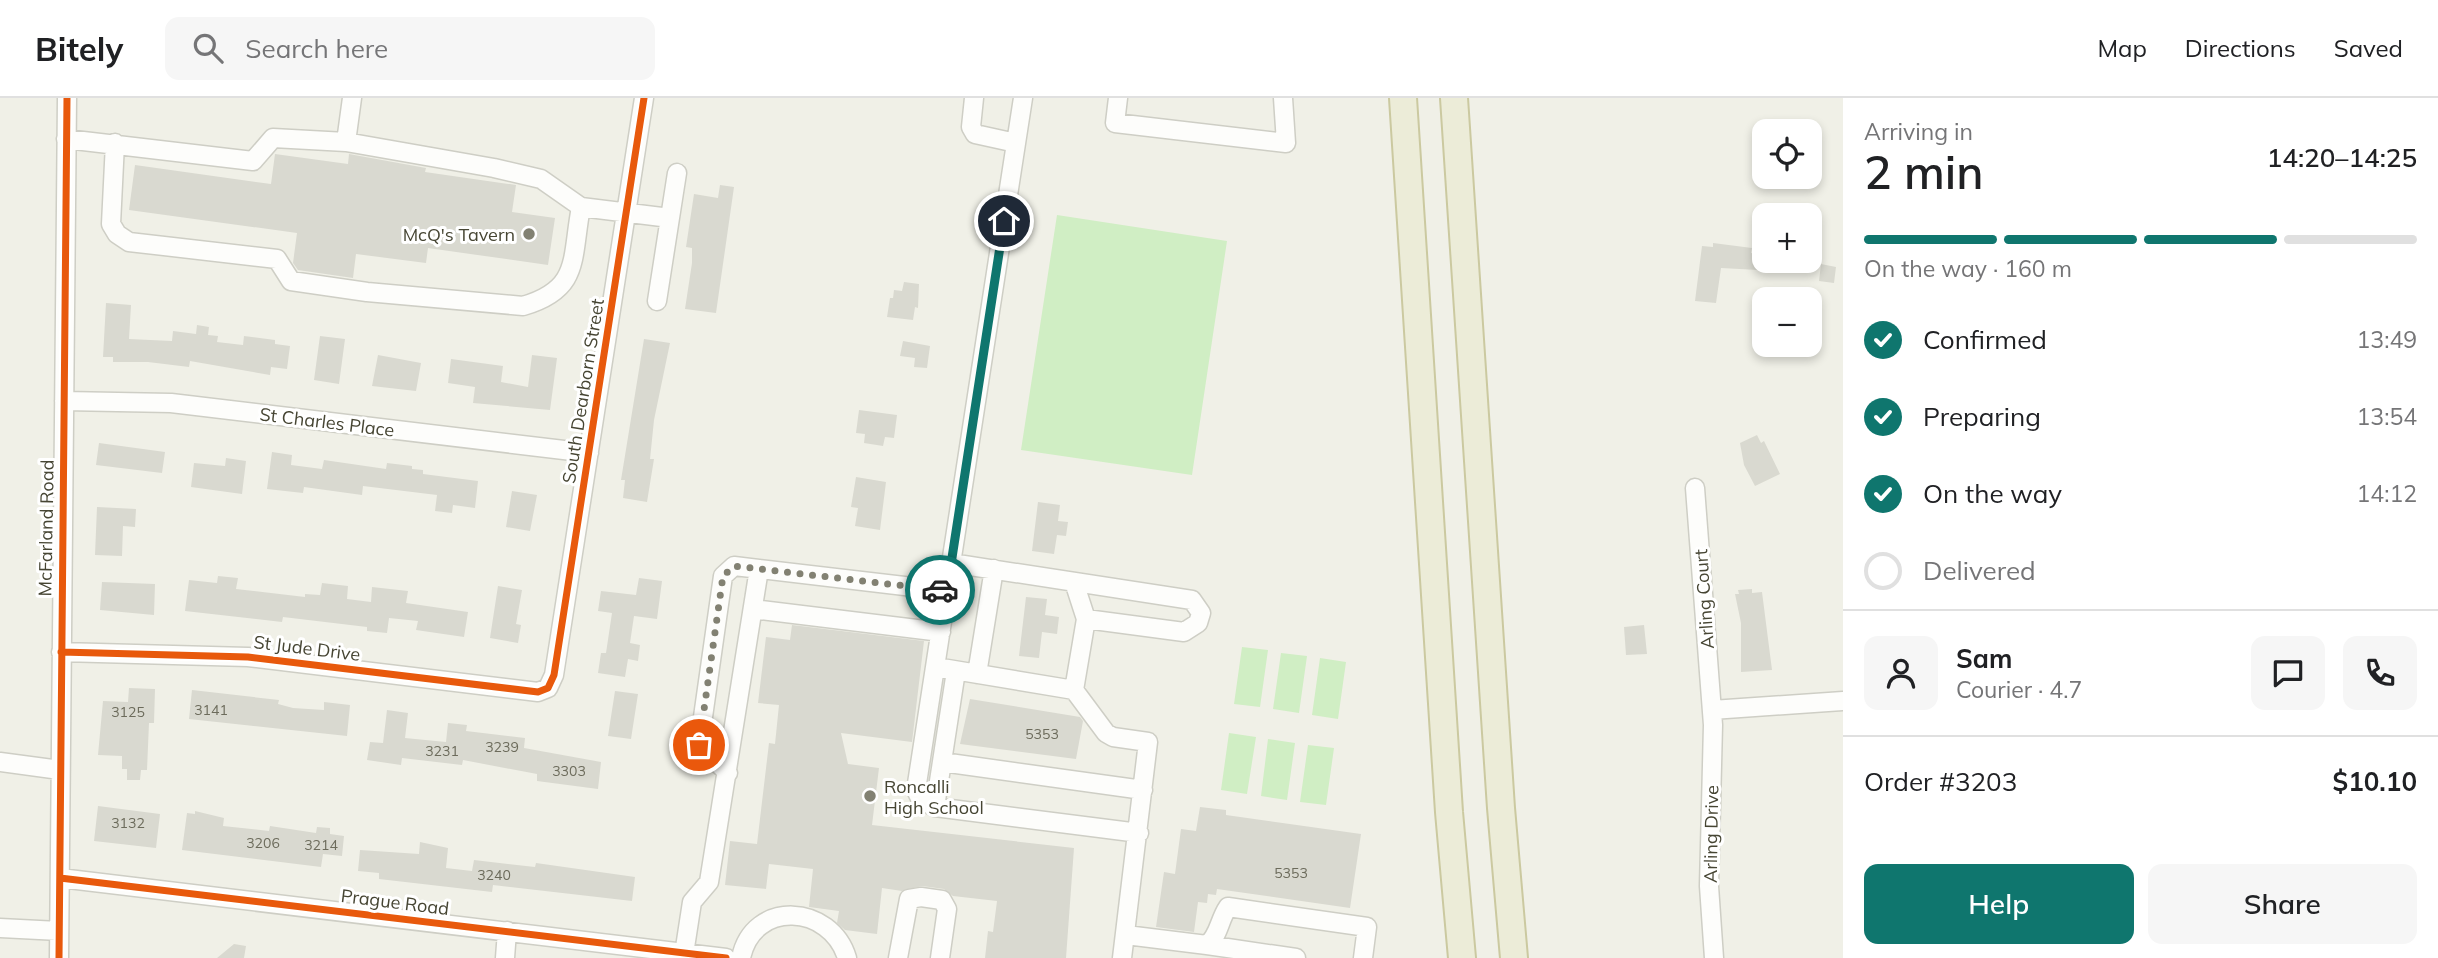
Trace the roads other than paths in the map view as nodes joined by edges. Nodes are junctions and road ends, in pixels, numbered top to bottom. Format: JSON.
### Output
{"nodes":[{"id":1,"x":66,"y":98,"type":"edge"},
{"id":2,"x":352,"y":98,"type":"edge"},
{"id":3,"x":644,"y":98,"type":"edge"},
{"id":4,"x":974,"y":98,"type":"edge"},
{"id":5,"x":1023,"y":98,"type":"edge"},
{"id":6,"x":1118,"y":98,"type":"edge"},
{"id":7,"x":1283,"y":98,"type":"edge"},
{"id":8,"x":1403,"y":98,"type":"edge"},
{"id":9,"x":1454,"y":98,"type":"edge"},
{"id":10,"x":66,"y":139,"type":"junction"},
{"id":11,"x":346,"y":142,"type":"junction"},
{"id":12,"x":115,"y":143,"type":"junction"},
{"id":13,"x":1016,"y":143,"type":"junction"},
{"id":14,"x":677,"y":173,"type":"dead end"},
{"id":15,"x":581,"y":207,"type":"junction"},
{"id":16,"x":626,"y":212,"type":"junction"},
{"id":17,"x":670,"y":218,"type":"junction"},
{"id":18,"x":657,"y":301,"type":"dead end"},
{"id":19,"x":64,"y":401,"type":"junction"},
{"id":20,"x":589,"y":453,"type":"junction"},
{"id":21,"x":1695,"y":488,"type":"dead end"},
{"id":22,"x":951,"y":563,"type":"junction"},
{"id":23,"x":759,"y":569,"type":"junction"},
{"id":24,"x":994,"y":569,"type":"junction"},
{"id":25,"x":1074,"y":582,"type":"junction"},
{"id":26,"x":947,"y":590,"type":"junction"},
{"id":27,"x":753,"y":609,"type":"junction"},
{"id":28,"x":1086,"y":619,"type":"junction"},
{"id":29,"x":940,"y":632,"type":"junction"},
{"id":30,"x":61,"y":652,"type":"junction"},
{"id":31,"x":936,"y":667,"type":"junction"},
{"id":32,"x":956,"y":671,"type":"junction"},
{"id":33,"x":977,"y":674,"type":"junction"},
{"id":34,"x":548,"y":688,"type":"joint"},
{"id":35,"x":1074,"y":690,"type":"junction"},
{"id":36,"x":1843,"y":701,"type":"edge"},
{"id":37,"x":1712,"y":710,"type":"junction"},
{"id":38,"x":0,"y":762,"type":"edge"},
{"id":39,"x":942,"y":762,"type":"junction"},
{"id":40,"x":60,"y":770,"type":"junction"},
{"id":41,"x":728,"y":773,"type":"junction"},
{"id":42,"x":1143,"y":790,"type":"junction"},
{"id":43,"x":935,"y":807,"type":"junction"},
{"id":44,"x":1139,"y":833,"type":"junction"},
{"id":45,"x":60,"y":878,"type":"junction"},
{"id":46,"x":0,"y":928,"type":"edge"},
{"id":47,"x":60,"y":931,"type":"junction"},
{"id":48,"x":507,"y":931,"type":"junction"},
{"id":49,"x":1126,"y":935,"type":"junction"},
{"id":50,"x":1207,"y":945,"type":"junction"},
{"id":51,"x":1172,"y":949,"type":"edge"},
{"id":52,"x":635,"y":952,"type":"edge"},
{"id":53,"x":684,"y":954,"type":"junction"},
{"id":54,"x":737,"y":957,"type":"edge"},
{"id":55,"x":59,"y":958,"type":"edge"},
{"id":56,"x":505,"y":958,"type":"edge"},
{"id":57,"x":847,"y":958,"type":"edge"},
{"id":58,"x":898,"y":958,"type":"edge"},
{"id":59,"x":940,"y":958,"type":"edge"},
{"id":60,"x":1122,"y":958,"type":"edge"},
{"id":61,"x":1296,"y":958,"type":"edge"},
{"id":62,"x":1363,"y":958,"type":"edge"},
{"id":63,"x":1462,"y":958,"type":"edge"},
{"id":64,"x":1514,"y":958,"type":"edge"},
{"id":65,"x":1714,"y":958,"type":"edge"}],
"edges":[{"from":1,"to":10,"type":"street","name":"McFarland Road"},
{"from":2,"to":11,"type":"street"},
{"from":3,"to":16,"type":"street","name":"South Dearborn Street"},
{"from":4,"to":13,"type":"street"},
{"from":5,"to":13,"type":"street"},
{"from":6,"to":7,"type":"street"},
{"from":8,"to":63,"type":"highway"},
{"from":9,"to":64,"type":"highway"},
{"from":10,"to":12,"type":"street"},
{"from":10,"to":19,"type":"street","name":"McFarland Road"},
{"from":11,"to":12,"type":"street"},
{"from":11,"to":15,"type":"street"},
{"from":12,"to":15,"type":"street"},
{"from":13,"to":22,"type":"street"},
{"from":14,"to":17,"type":"street"},
{"from":15,"to":16,"type":"street"},
{"from":16,"to":17,"type":"street"},
{"from":16,"to":20,"type":"street","name":"South Dearborn Street"},
{"from":17,"to":18,"type":"street"},
{"from":19,"to":20,"type":"street","name":"St Charles Place"},
{"from":19,"to":30,"type":"street","name":"McFarland Road"},
{"from":20,"to":34,"type":"street","name":"South Dearborn Street"},
{"from":21,"to":37,"type":"street","name":"Arling Court"},
{"from":22,"to":24,"type":"street"},
{"from":22,"to":26,"type":"street"},
{"from":23,"to":26,"type":"street"},
{"from":23,"to":27,"type":"street"},
{"from":23,"to":41,"type":"street"},
{"from":24,"to":25,"type":"street"},
{"from":24,"to":33,"type":"street"},
{"from":25,"to":28,"type":"street"},
{"from":25,"to":28,"type":"street"},
{"from":26,"to":29,"type":"street"},
{"from":27,"to":29,"type":"street"},
{"from":27,"to":41,"type":"street"},
{"from":28,"to":35,"type":"street"},
{"from":29,"to":31,"type":"street"},
{"from":30,"to":34,"type":"street","name":"St Jude Drive"},
{"from":30,"to":40,"type":"street","name":"McFarland Road"},
{"from":31,"to":32,"type":"street"},
{"from":31,"to":43,"type":"street"},
{"from":32,"to":33,"type":"street"},
{"from":32,"to":39,"type":"street"},
{"from":33,"to":35,"type":"street"},
{"from":35,"to":42,"type":"street"},
{"from":36,"to":37,"type":"street"},
{"from":37,"to":65,"type":"street","name":"Arling Drive"},
{"from":38,"to":40,"type":"street"},
{"from":39,"to":42,"type":"street"},
{"from":39,"to":43,"type":"street"},
{"from":40,"to":45,"type":"street","name":"McFarland Road"},
{"from":41,"to":53,"type":"street"},
{"from":42,"to":44,"type":"street"},
{"from":43,"to":44,"type":"street"},
{"from":44,"to":49,"type":"street"},
{"from":45,"to":47,"type":"street","name":"McFarland Road"},
{"from":45,"to":48,"type":"street","name":"Prague Road"},
{"from":46,"to":47,"type":"street"},
{"from":47,"to":55,"type":"street","name":"McFarland Road"},
{"from":48,"to":52,"type":"street","name":"Prague Road"},
{"from":48,"to":56,"type":"street"},
{"from":49,"to":51,"type":"street"},
{"from":49,"to":60,"type":"street"},
{"from":50,"to":51,"type":"street"},
{"from":50,"to":61,"type":"street"},
{"from":50,"to":62,"type":"street"},
{"from":52,"to":53,"type":"street","name":"Prague Road"},
{"from":53,"to":54,"type":"street","name":"Prague Road"},
{"from":54,"to":57,"type":"street","name":"Prague Road"},
{"from":58,"to":59,"type":"street"}]}
